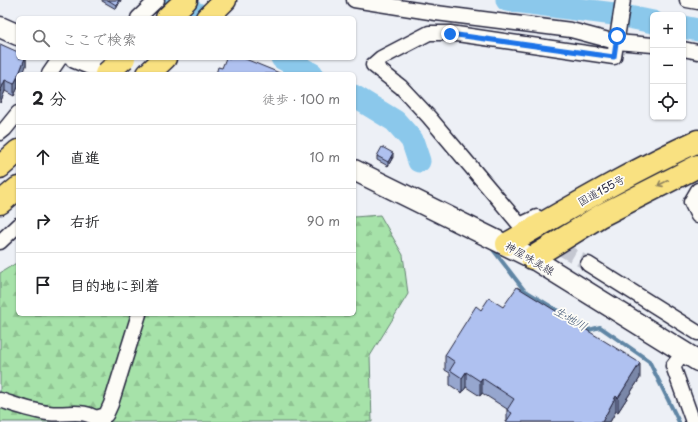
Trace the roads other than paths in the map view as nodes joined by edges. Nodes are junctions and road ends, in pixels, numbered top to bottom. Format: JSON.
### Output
{"nodes":[{"id":1,"x":157,"y":0,"type":"edge"},
{"id":2,"x":186,"y":0,"type":"edge"},
{"id":3,"x":225,"y":0,"type":"edge"},
{"id":4,"x":354,"y":0,"type":"edge"},
{"id":5,"x":623,"y":0,"type":"edge"},
{"id":6,"x":687,"y":0,"type":"edge"},
{"id":7,"x":698,"y":2,"type":"edge"},
{"id":8,"x":140,"y":16,"type":"edge"},
{"id":9,"x":169,"y":16,"type":"edge"},
{"id":10,"x":209,"y":16,"type":"edge"},
{"id":11,"x":0,"y":27,"type":"edge"},
{"id":12,"x":16,"y":34,"type":"edge"},
{"id":13,"x":616,"y":39,"type":"junction"},
{"id":14,"x":650,"y":45,"type":"edge"},
{"id":15,"x":686,"y":50,"type":"edge"},
{"id":16,"x":698,"y":52,"type":"edge"},
{"id":17,"x":59,"y":60,"type":"edge"},
{"id":18,"x":111,"y":60,"type":"edge"},
{"id":19,"x":163,"y":60,"type":"edge"},
{"id":20,"x":91,"y":63,"type":"edge"},
{"id":21,"x":50,"y":72,"type":"edge"},
{"id":22,"x":111,"y":72,"type":"edge"},
{"id":23,"x":150,"y":72,"type":"edge"},
{"id":24,"x":16,"y":115,"type":"edge"},
{"id":25,"x":698,"y":132,"type":"edge"},
{"id":26,"x":0,"y":133,"type":"edge"},
{"id":27,"x":698,"y":141,"type":"edge"},
{"id":28,"x":16,"y":154,"type":"edge"},
{"id":29,"x":698,"y":166,"type":"edge"},
{"id":30,"x":0,"y":167,"type":"edge"},
{"id":31,"x":356,"y":171,"type":"edge"},
{"id":32,"x":16,"y":190,"type":"edge"},
{"id":33,"x":698,"y":190,"type":"edge"},
{"id":34,"x":0,"y":203,"type":"edge"},
{"id":35,"x":698,"y":216,"type":"edge"},
{"id":36,"x":16,"y":227,"type":"edge"},
{"id":37,"x":0,"y":242,"type":"edge"},
{"id":38,"x":507,"y":244,"type":"junction"},
{"id":39,"x":532,"y":258,"type":"junction"},
{"id":40,"x":588,"y":264,"type":"tunnel mouth"},
{"id":41,"x":138,"y":316,"type":"edge"},
{"id":42,"x":698,"y":333,"type":"edge"},
{"id":43,"x":690,"y":357,"type":"edge"},
{"id":44,"x":0,"y":400,"type":"edge"},
{"id":45,"x":99,"y":420,"type":"edge"},
{"id":46,"x":694,"y":422,"type":"edge"}],
"edges":[{"from":1,"to":8,"type":"street"},
{"from":2,"to":9,"type":"highway"},
{"from":3,"to":10,"type":"highway"},
{"from":4,"to":13,"type":"street"},
{"from":5,"to":13,"type":"street"},
{"from":6,"to":7,"type":"street"},
{"from":11,"to":12,"type":"main road"},
{"from":13,"to":14,"type":"street"},
{"from":13,"to":25,"type":"street"},
{"from":15,"to":16,"type":"street"},
{"from":17,"to":21,"type":"street"},
{"from":18,"to":20,"type":"highway","bridge":true},
{"from":19,"to":23,"type":"highway"},
{"from":20,"to":22,"type":"main road"},
{"from":24,"to":26,"type":"street"},
{"from":27,"to":38,"type":"highway","name":"国道155号"},
{"from":28,"to":30,"type":"highway"},
{"from":29,"to":39,"type":"highway","name":"国道155号","one_way":true},
{"from":31,"to":38,"type":"main road","name":"神屋味美線"},
{"from":32,"to":34,"type":"highway"},
{"from":33,"to":35,"type":"street"},
{"from":36,"to":37,"type":"street"},
{"from":38,"to":39,"type":"main road","name":"神屋味美線"},
{"from":39,"to":43,"type":"main road","name":"神屋味美線"},
{"from":40,"to":42,"type":"street"},
{"from":41,"to":45,"type":"street"},
{"from":43,"to":46,"type":"street"},
{"from":44,"to":45,"type":"street"}]}
